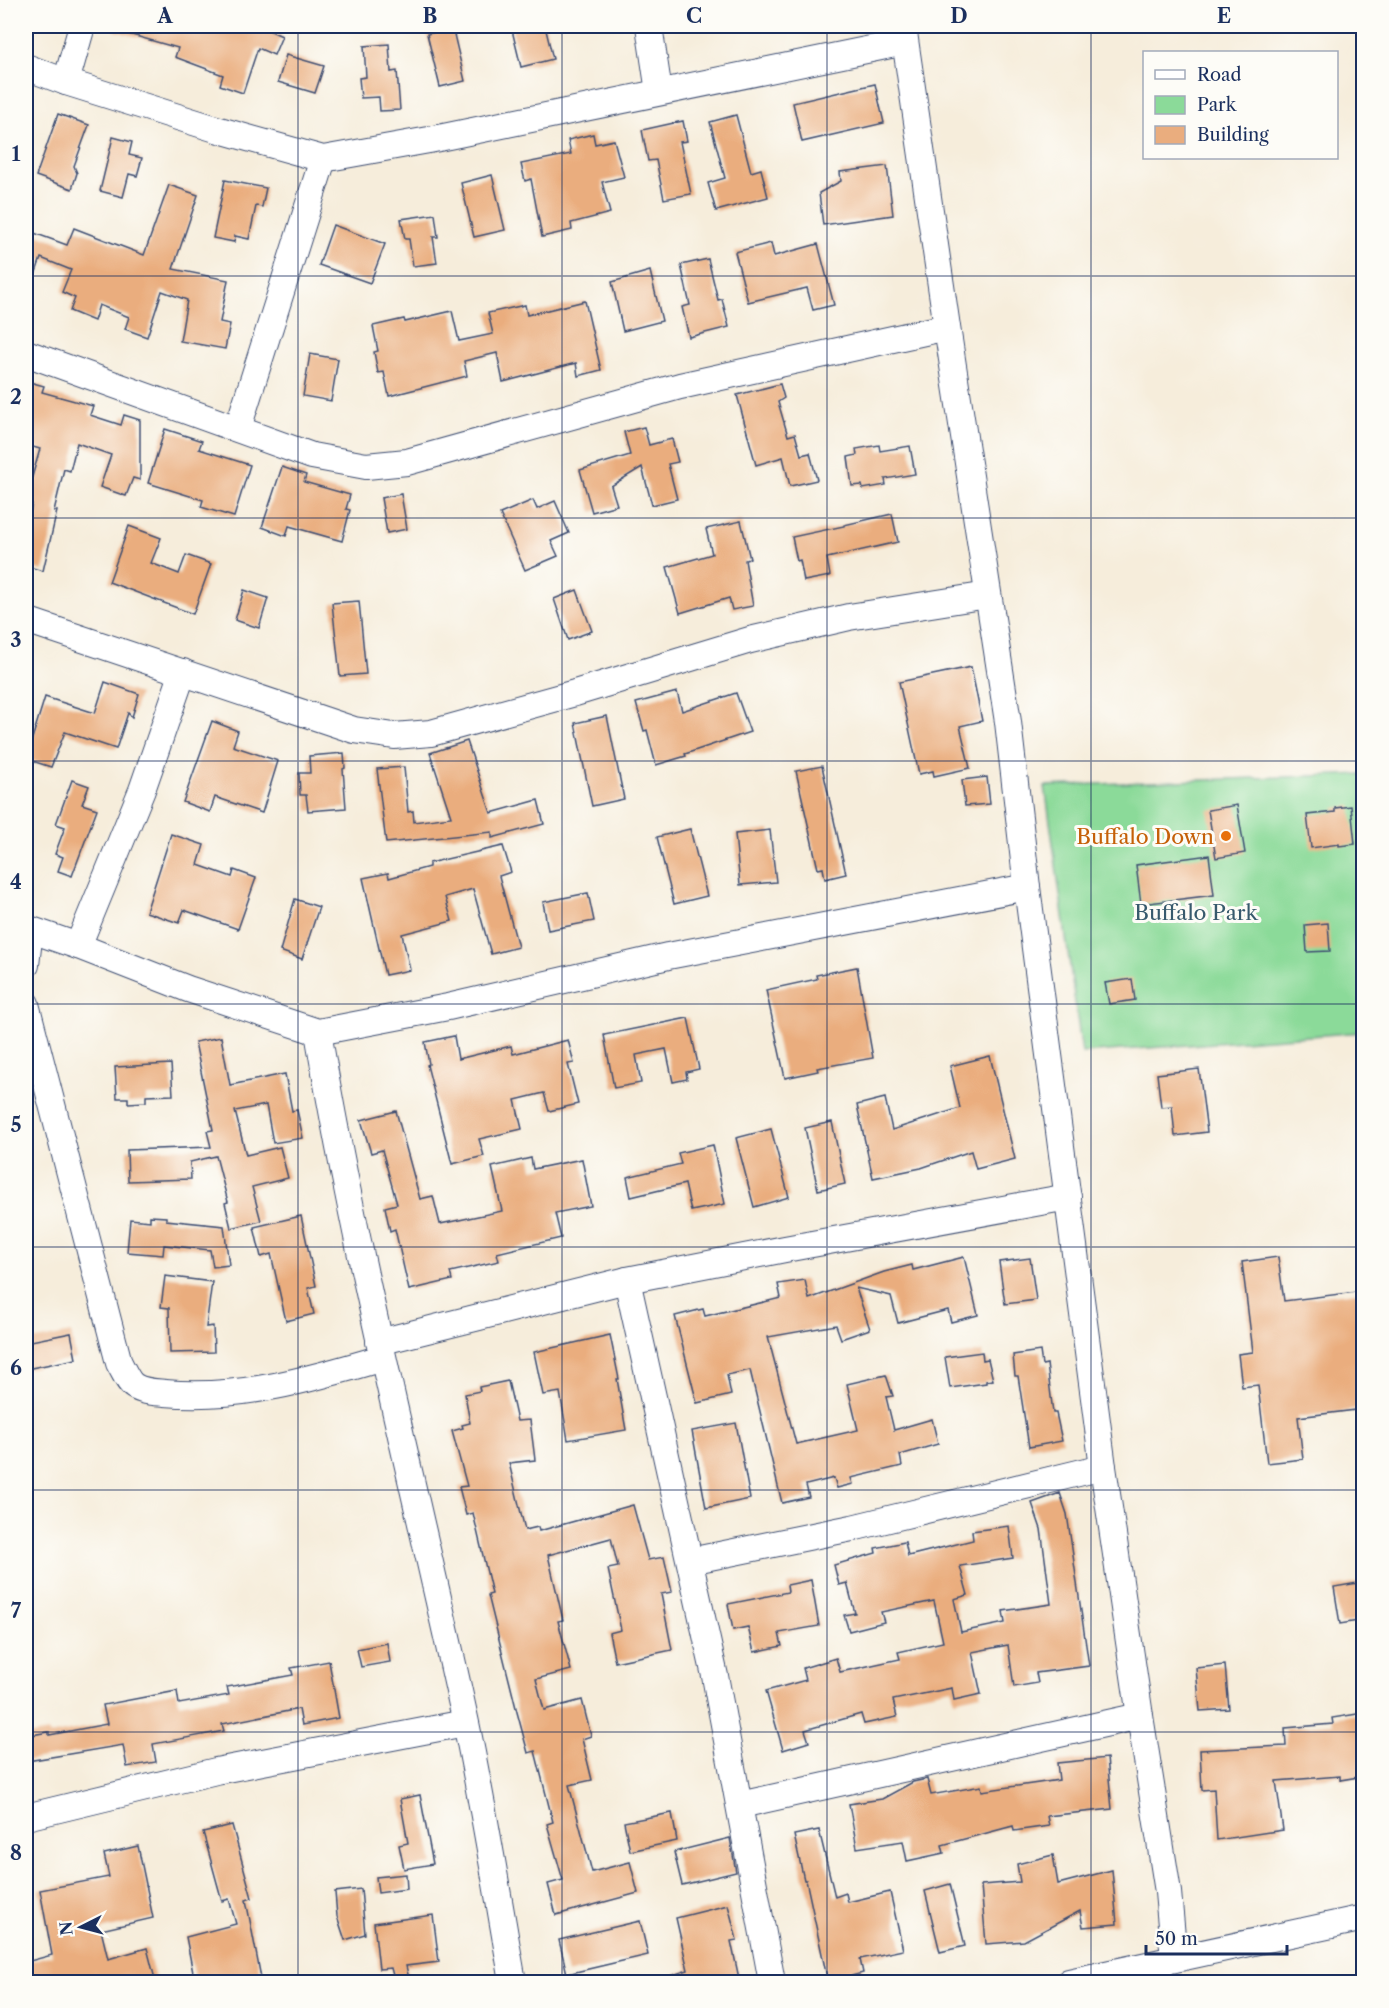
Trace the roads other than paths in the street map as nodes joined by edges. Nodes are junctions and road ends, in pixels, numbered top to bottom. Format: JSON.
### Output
{"nodes":[{"id":1,"x":82,"y":26,"type":"edge"},
{"id":2,"x":649,"y":26,"type":"edge"},
{"id":3,"x":904,"y":34,"type":"edge"},
{"id":4,"x":26,"y":67,"type":"edge"},
{"id":5,"x":66,"y":82,"type":"junction"},
{"id":6,"x":659,"y":92,"type":"junction"},
{"id":7,"x":323,"y":159,"type":"junction"},
{"id":8,"x":947,"y":327,"type":"junction"},
{"id":9,"x":26,"y":353,"type":"edge"},
{"id":10,"x":238,"y":428,"type":"junction"},
{"id":11,"x":988,"y":595,"type":"junction"},
{"id":12,"x":26,"y":620,"type":"edge"},
{"id":13,"x":183,"y":672,"type":"junction"},
{"id":14,"x":1027,"y":887,"type":"junction"},
{"id":15,"x":28,"y":929,"type":"edge"},
{"id":16,"x":78,"y":946,"type":"junction"},
{"id":17,"x":26,"y":965,"type":"edge"},
{"id":18,"x":26,"y":1005,"type":"edge"},
{"id":19,"x":318,"y":1032,"type":"junction"},
{"id":20,"x":1068,"y":1197,"type":"junction"},
{"id":21,"x":627,"y":1280,"type":"junction"},
{"id":22,"x":381,"y":1350,"type":"junction"},
{"id":23,"x":1103,"y":1467,"type":"junction"},
{"id":24,"x":690,"y":1561,"type":"junction"},
{"id":25,"x":1140,"y":1716,"type":"junction"},
{"id":26,"x":465,"y":1723,"type":"junction"},
{"id":27,"x":740,"y":1805,"type":"junction"},
{"id":28,"x":26,"y":1817,"type":"edge"},
{"id":29,"x":1364,"y":1918,"type":"edge"},
{"id":30,"x":1174,"y":1959,"type":"junction"},
{"id":31,"x":1118,"y":1977,"type":"edge"},
{"id":32,"x":513,"y":1983,"type":"edge"},
{"id":33,"x":772,"y":1983,"type":"edge"},
{"id":34,"x":1070,"y":1983,"type":"edge"}],
"edges":[{"from":1,"to":5,"type":"street"},
{"from":2,"to":6,"type":"street"},
{"from":3,"to":6,"type":"street"},
{"from":3,"to":8,"type":"street"},
{"from":4,"to":5,"type":"street"},
{"from":5,"to":7,"type":"street"},
{"from":6,"to":7,"type":"street"},
{"from":7,"to":10,"type":"street"},
{"from":8,"to":10,"type":"street"},
{"from":8,"to":11,"type":"street"},
{"from":9,"to":10,"type":"street"},
{"from":11,"to":13,"type":"street"},
{"from":11,"to":14,"type":"street"},
{"from":12,"to":13,"type":"street"},
{"from":13,"to":16,"type":"street"},
{"from":14,"to":19,"type":"street"},
{"from":14,"to":20,"type":"street"},
{"from":15,"to":16,"type":"street"},
{"from":15,"to":17,"type":"street"},
{"from":16,"to":19,"type":"street"},
{"from":18,"to":22,"type":"street"},
{"from":19,"to":22,"type":"street"},
{"from":20,"to":21,"type":"street"},
{"from":20,"to":23,"type":"street"},
{"from":21,"to":22,"type":"street"},
{"from":21,"to":24,"type":"street"},
{"from":22,"to":26,"type":"street"},
{"from":23,"to":24,"type":"street"},
{"from":23,"to":25,"type":"street"},
{"from":24,"to":27,"type":"street"},
{"from":25,"to":27,"type":"street"},
{"from":25,"to":30,"type":"street"},
{"from":26,"to":28,"type":"street"},
{"from":26,"to":32,"type":"street"},
{"from":27,"to":33,"type":"street"},
{"from":29,"to":30,"type":"street"},
{"from":30,"to":31,"type":"street"},
{"from":31,"to":34,"type":"street"}]}
